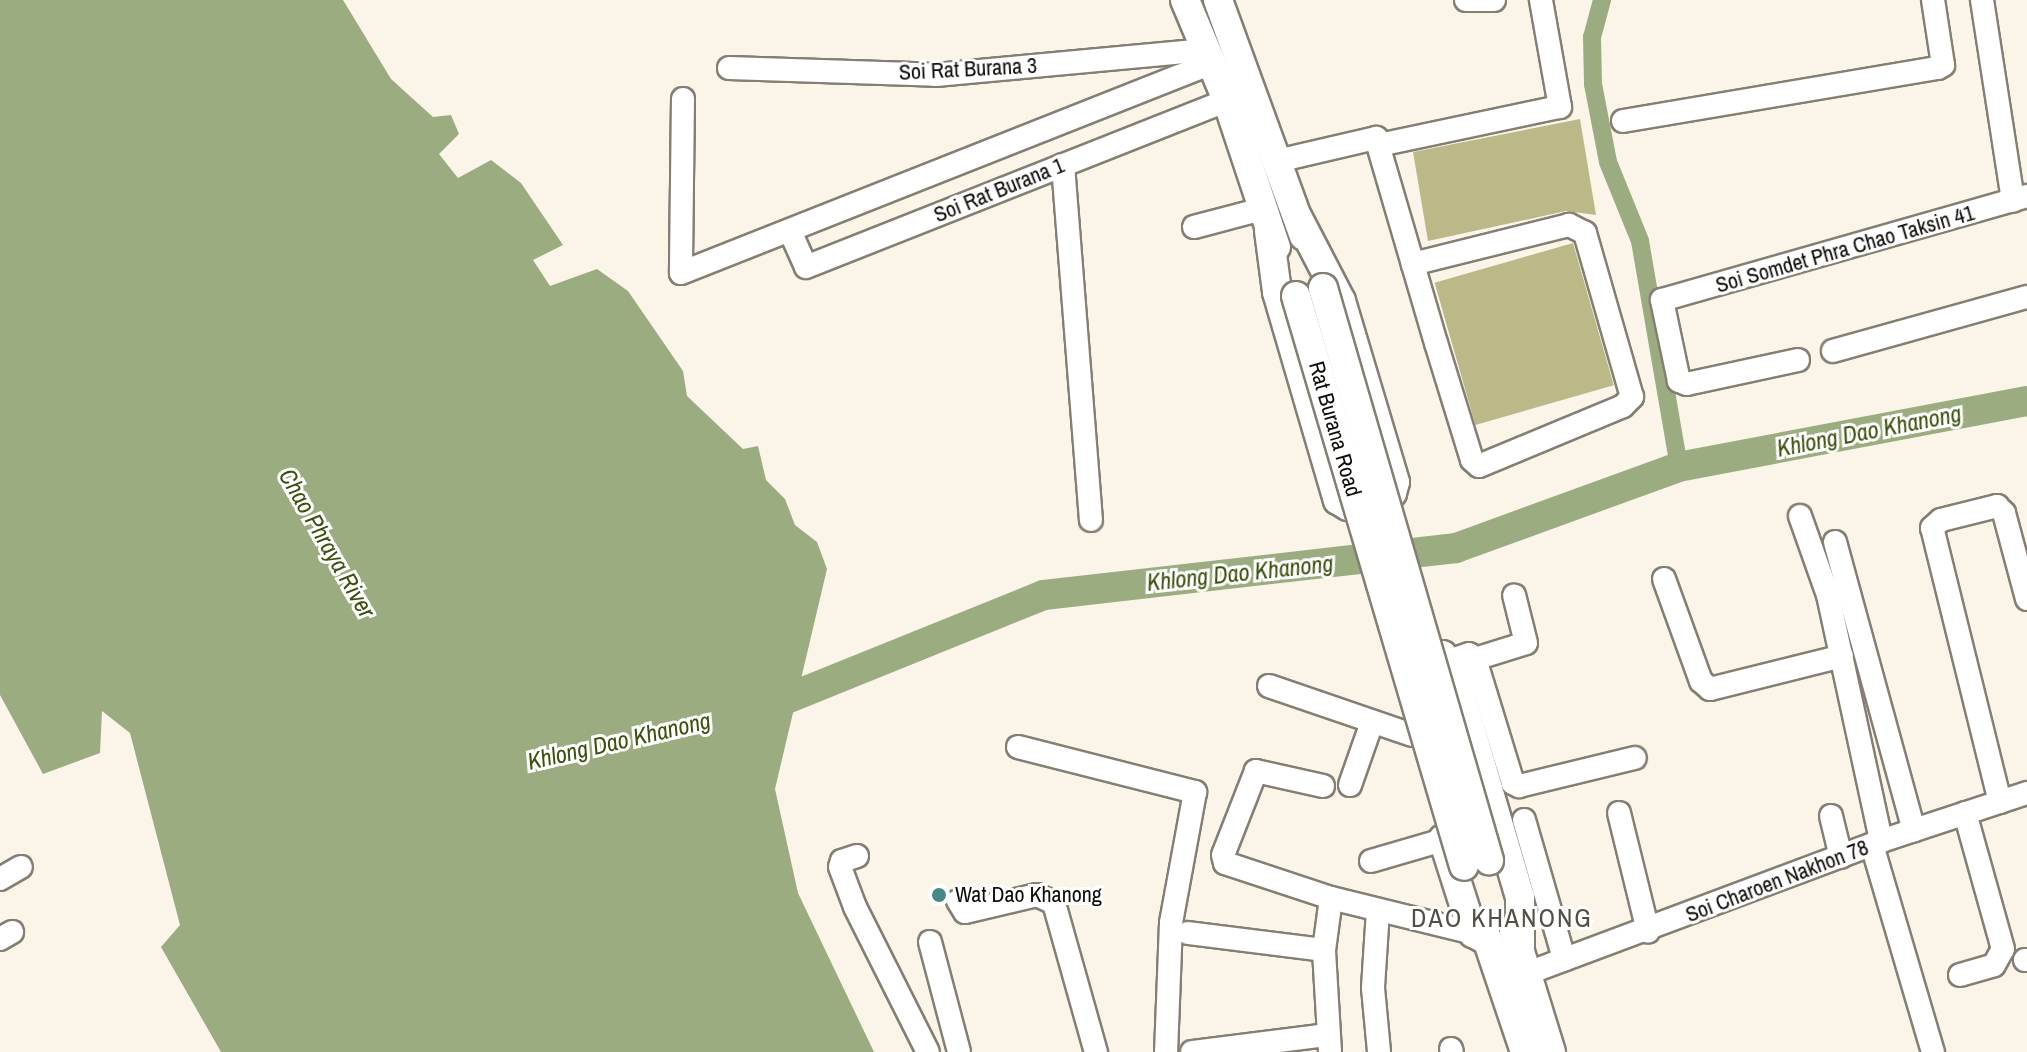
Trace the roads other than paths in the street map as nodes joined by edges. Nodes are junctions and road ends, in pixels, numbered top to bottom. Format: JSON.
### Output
{"nodes":[{"id":1,"x":1185,"y":0,"type":"edge"},
{"id":2,"x":1218,"y":0,"type":"edge"},
{"id":3,"x":1466,"y":0,"type":"edge"},
{"id":4,"x":1494,"y":0,"type":"edge"},
{"id":5,"x":1541,"y":0,"type":"edge"},
{"id":6,"x":1933,"y":0,"type":"edge"},
{"id":7,"x":1982,"y":0,"type":"edge"},
{"id":8,"x":1209,"y":57,"type":"junction"},
{"id":9,"x":729,"y":68,"type":"dead end"},
{"id":10,"x":683,"y":99,"type":"dead end"},
{"id":11,"x":1227,"y":100,"type":"junction"},
{"id":12,"x":1623,"y":121,"type":"dead end"},
{"id":13,"x":1379,"y":145,"type":"junction"},
{"id":14,"x":1277,"y":161,"type":"junction"},
{"id":15,"x":1063,"y":165,"type":"junction"},
{"id":16,"x":2020,"y":199,"type":"edge"},
{"id":17,"x":1298,"y":218,"type":"junction"},
{"id":18,"x":1266,"y":220,"type":"junction"},
{"id":19,"x":1194,"y":227,"type":"dead end"},
{"id":20,"x":790,"y":231,"type":"junction"},
{"id":21,"x":1413,"y":264,"type":"junction"},
{"id":22,"x":2027,"y":297,"type":"edge"},
{"id":23,"x":1833,"y":351,"type":"dead end"},
{"id":24,"x":1798,"y":360,"type":"dead end"},
{"id":25,"x":1800,"y":516,"type":"dead end"},
{"id":26,"x":1091,"y":520,"type":"dead end"},
{"id":27,"x":1835,"y":542,"type":"dead end"},
{"id":28,"x":1664,"y":579,"type":"dead end"},
{"id":29,"x":1514,"y":595,"type":"dead end"},
{"id":30,"x":2027,"y":599,"type":"edge"},
{"id":31,"x":1842,"y":656,"type":"junction"},
{"id":32,"x":1462,"y":660,"type":"junction"},
{"id":33,"x":1269,"y":686,"type":"dead end"},
{"id":34,"x":1371,"y":725,"type":"junction"},
{"id":35,"x":1412,"y":735,"type":"junction"},
{"id":36,"x":1018,"y":747,"type":"dead end"},
{"id":37,"x":1635,"y":758,"type":"dead end"},
{"id":38,"x":1350,"y":785,"type":"dead end"},
{"id":39,"x":1323,"y":786,"type":"dead end"},
{"id":40,"x":2027,"y":793,"type":"edge"},
{"id":41,"x":2000,"y":802,"type":"junction"},
{"id":42,"x":1619,"y":813,"type":"dead end"},
{"id":43,"x":1965,"y":813,"type":"junction"},
{"id":44,"x":1831,"y":816,"type":"dead end"},
{"id":45,"x":1524,"y":820,"type":"dead end"},
{"id":46,"x":1914,"y":830,"type":"junction"},
{"id":47,"x":1443,"y":840,"type":"junction"},
{"id":48,"x":1876,"y":843,"type":"junction"},
{"id":49,"x":857,"y":856,"type":"dead end"},
{"id":50,"x":1841,"y":857,"type":"junction"},
{"id":51,"x":1371,"y":861,"type":"dead end"},
{"id":52,"x":1477,"y":863,"type":"junction"},
{"id":53,"x":21,"y":867,"type":"dead end"},
{"id":54,"x":0,"y":879,"type":"edge"},
{"id":55,"x":1331,"y":898,"type":"junction"},
{"id":56,"x":958,"y":901,"type":"dead end"},
{"id":57,"x":1378,"y":910,"type":"junction"},
{"id":58,"x":1648,"y":931,"type":"junction"},
{"id":59,"x":1188,"y":933,"type":"dead end"},
{"id":60,"x":1480,"y":937,"type":"junction"},
{"id":61,"x":930,"y":942,"type":"dead end"},
{"id":62,"x":1324,"y":950,"type":"junction"},
{"id":63,"x":1564,"y":959,"type":"junction"},
{"id":64,"x":1524,"y":960,"type":"junction"},
{"id":65,"x":1960,"y":975,"type":"dead end"},
{"id":66,"x":1328,"y":1043,"type":"edge"},
{"id":67,"x":928,"y":1052,"type":"edge"},
{"id":68,"x":959,"y":1052,"type":"edge"},
{"id":69,"x":1096,"y":1052,"type":"edge"},
{"id":70,"x":1166,"y":1052,"type":"edge"},
{"id":71,"x":1192,"y":1052,"type":"edge"},
{"id":72,"x":1379,"y":1052,"type":"edge"},
{"id":73,"x":1525,"y":1052,"type":"edge"},
{"id":74,"x":1551,"y":1052,"type":"edge"},
{"id":75,"x":1933,"y":1052,"type":"edge"}],
"edges":[{"from":1,"to":8,"type":"main road","name":"Rat Burana Road"},
{"from":2,"to":14,"type":"main road","name":"Rat Burana Road"},
{"from":3,"to":4,"type":"street"},
{"from":5,"to":13,"type":"street"},
{"from":6,"to":12,"type":"street"},
{"from":7,"to":16,"type":"street"},
{"from":8,"to":9,"type":"street","name":"Soi Rat Burana 3"},
{"from":8,"to":11,"type":"main road","name":"Rat Burana Road"},
{"from":8,"to":20,"type":"street","name":"Soi Rat Burana 1"},
{"from":10,"to":20,"type":"street","name":"Soi Rat Burana 1"},
{"from":11,"to":15,"type":"street","name":"Soi Rat Burana 1"},
{"from":11,"to":18,"type":"main road","name":"Rat Burana Road"},
{"from":13,"to":14,"type":"street"},
{"from":13,"to":21,"type":"street"},
{"from":14,"to":17,"type":"main road","name":"Rat Burana Road"},
{"from":15,"to":20,"type":"street","name":"Soi Rat Burana 1"},
{"from":15,"to":26,"type":"street"},
{"from":16,"to":24,"type":"street","name":"Soi Somdet Phra Chao Taksin 41"},
{"from":17,"to":18,"type":"main road"},
{"from":17,"to":52,"type":"main road","name":"Rat Burana Road","bridge":true},
{"from":18,"to":19,"type":"street"},
{"from":18,"to":52,"type":"main road","name":"Rat Burana Road","bridge":true},
{"from":21,"to":21,"type":"street"},
{"from":22,"to":23,"type":"street"},
{"from":25,"to":31,"type":"street"},
{"from":27,"to":46,"type":"street"},
{"from":28,"to":31,"type":"street"},
{"from":29,"to":32,"type":"street"},
{"from":30,"to":41,"type":"street"},
{"from":31,"to":48,"type":"street"},
{"from":32,"to":35,"type":"main road"},
{"from":32,"to":37,"type":"street"},
{"from":32,"to":64,"type":"main road"},
{"from":33,"to":34,"type":"street"},
{"from":34,"to":35,"type":"street"},
{"from":34,"to":38,"type":"street"},
{"from":35,"to":47,"type":"main road"},
{"from":36,"to":70,"type":"street"},
{"from":39,"to":55,"type":"street"},
{"from":40,"to":41,"type":"street","name":"Soi Charoen Nakhon 78"},
{"from":41,"to":43,"type":"street","name":"Soi Charoen Nakhon 78"},
{"from":42,"to":58,"type":"street"},
{"from":43,"to":46,"type":"street","name":"Soi Charoen Nakhon 78"},
{"from":43,"to":65,"type":"street"},
{"from":44,"to":50,"type":"street"},
{"from":45,"to":63,"type":"street"},
{"from":46,"to":48,"type":"street","name":"Soi Charoen Nakhon 78"},
{"from":47,"to":51,"type":"street"},
{"from":47,"to":60,"type":"main road"},
{"from":48,"to":50,"type":"street","name":"Soi Charoen Nakhon 78"},
{"from":48,"to":75,"type":"street"},
{"from":49,"to":67,"type":"street"},
{"from":50,"to":58,"type":"street","name":"Soi Charoen Nakhon 78"},
{"from":52,"to":60,"type":"main road"},
{"from":52,"to":64,"type":"main road"},
{"from":53,"to":54,"type":"street"},
{"from":55,"to":57,"type":"street"},
{"from":55,"to":62,"type":"street"},
{"from":56,"to":69,"type":"street"},
{"from":57,"to":60,"type":"street"},
{"from":57,"to":72,"type":"street"},
{"from":58,"to":63,"type":"street","name":"Soi Charoen Nakhon 78"},
{"from":59,"to":62,"type":"street"},
{"from":60,"to":73,"type":"main road"},
{"from":61,"to":68,"type":"street"},
{"from":62,"to":66,"type":"street"},
{"from":63,"to":64,"type":"street","name":"Soi Charoen Nakhon 78"},
{"from":64,"to":74,"type":"main road"},
{"from":66,"to":71,"type":"street"}]}
